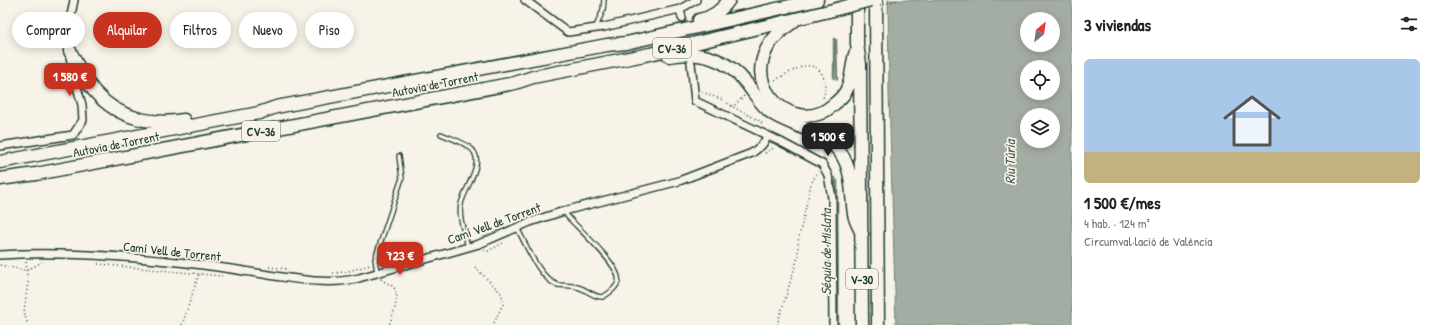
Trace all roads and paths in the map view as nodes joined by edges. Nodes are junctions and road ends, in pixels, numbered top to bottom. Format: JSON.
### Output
{"nodes":[{"id":1,"x":74,"y":0,"type":"edge"},
{"id":2,"x":525,"y":0,"type":"edge"},
{"id":3,"x":604,"y":0,"type":"edge"},
{"id":4,"x":696,"y":0,"type":"edge"},
{"id":5,"x":729,"y":0,"type":"edge"},
{"id":6,"x":816,"y":0,"type":"edge"},
{"id":7,"x":857,"y":0,"type":"edge"},
{"id":8,"x":871,"y":0,"type":"edge"},
{"id":9,"x":876,"y":0,"type":"edge"},
{"id":10,"x":680,"y":9,"type":"junction"},
{"id":11,"x":682,"y":18,"type":"tunnel mouth"},
{"id":12,"x":799,"y":18,"type":"junction"},
{"id":13,"x":596,"y":28,"type":"junction"},
{"id":14,"x":607,"y":44,"type":"junction"},
{"id":15,"x":857,"y":44,"type":"junction"},
{"id":16,"x":70,"y":51,"type":"junction"},
{"id":17,"x":691,"y":63,"type":"dead end"},
{"id":18,"x":775,"y":80,"type":"dead end"},
{"id":19,"x":515,"y":83,"type":"junction"},
{"id":20,"x":700,"y":91,"type":"dead end"},
{"id":21,"x":746,"y":94,"type":"dead end"},
{"id":22,"x":823,"y":98,"type":"dead end"},
{"id":23,"x":276,"y":107,"type":"junction"},
{"id":24,"x":732,"y":107,"type":"junction"},
{"id":25,"x":764,"y":126,"type":"dead end"},
{"id":26,"x":441,"y":134,"type":"dead end"},
{"id":27,"x":768,"y":136,"type":"junction"},
{"id":28,"x":0,"y":146,"type":"edge"},
{"id":29,"x":399,"y":156,"type":"dead end"},
{"id":30,"x":0,"y":162,"type":"edge"},
{"id":31,"x":822,"y":164,"type":"junction"},
{"id":32,"x":0,"y":179,"type":"edge"},
{"id":33,"x":564,"y":211,"type":"junction"},
{"id":34,"x":517,"y":228,"type":"junction"},
{"id":35,"x":862,"y":234,"type":"junction"},
{"id":36,"x":468,"y":247,"type":"junction"},
{"id":37,"x":23,"y":254,"type":"junction"},
{"id":38,"x":0,"y":255,"type":"edge"},
{"id":39,"x":45,"y":262,"type":"dead end"},
{"id":40,"x":96,"y":264,"type":"dead end"},
{"id":41,"x":0,"y":265,"type":"edge"},
{"id":42,"x":202,"y":265,"type":"junction"},
{"id":43,"x":371,"y":265,"type":"dead end"},
{"id":44,"x":265,"y":266,"type":"dead end"},
{"id":45,"x":475,"y":267,"type":"dead end"},
{"id":46,"x":27,"y":270,"type":"junction"},
{"id":47,"x":293,"y":270,"type":"dead end"},
{"id":48,"x":200,"y":273,"type":"junction"},
{"id":49,"x":332,"y":273,"type":"dead end"},
{"id":50,"x":377,"y":273,"type":"junction"},
{"id":51,"x":227,"y":277,"type":"dead end"},
{"id":52,"x":28,"y":325,"type":"edge"},
{"id":53,"x":182,"y":325,"type":"edge"},
{"id":54,"x":389,"y":325,"type":"edge"},
{"id":55,"x":493,"y":325,"type":"edge"},
{"id":56,"x":777,"y":325,"type":"edge"},
{"id":57,"x":833,"y":325,"type":"edge"},
{"id":58,"x":862,"y":325,"type":"edge"},
{"id":59,"x":878,"y":325,"type":"edge"}],
"edges":[{"from":1,"to":16,"type":"street"},
{"from":2,"to":13,"type":"street"},
{"from":3,"to":13,"type":"lane"},
{"from":4,"to":10,"type":"street"},
{"from":5,"to":14,"type":"highway"},
{"from":6,"to":14,"type":"highway","name":"Autovia de Torrent","number":"CV-36"},
{"from":7,"to":15,"type":"highway","number":"V-30"},
{"from":8,"to":12,"type":"highway","name":"Autovia de Torrent","number":"CV-36","bridge":true},
{"from":9,"to":59,"type":"highway","number":"V-30"},
{"from":10,"to":11,"type":"street"},
{"from":10,"to":13,"type":"street"},
{"from":12,"to":15,"type":"highway"},
{"from":12,"to":19,"type":"highway","name":"Autovia de Torrent","number":"CV-36"},
{"from":14,"to":23,"type":"highway","name":"Autovia de Torrent","number":"CV-36"},
{"from":15,"to":35,"type":"highway","number":"V-30"},
{"from":16,"to":23,"type":"highway"},
{"from":16,"to":28,"type":"street"},
{"from":17,"to":27,"type":"street"},
{"from":18,"to":22,"type":"path"},
{"from":19,"to":32,"type":"highway","name":"Autovia de Torrent","number":"CV-36"},
{"from":19,"to":35,"type":"highway"},
{"from":20,"to":24,"type":"path"},
{"from":21,"to":24,"type":"path"},
{"from":23,"to":30,"type":"highway","name":"Autovia de Torrent","number":"CV-36"},
{"from":24,"to":25,"type":"path"},
{"from":26,"to":36,"type":"lane"},
{"from":27,"to":31,"type":"street"},
{"from":27,"to":33,"type":"street","name":"Camí Vell de Torrent"},
{"from":29,"to":50,"type":"lane"},
{"from":31,"to":56,"type":"path"},
{"from":31,"to":57,"type":"street"},
{"from":33,"to":34,"type":"street","name":"Camí Vell de Torrent"},
{"from":33,"to":34,"type":"lane"},
{"from":34,"to":36,"type":"street","name":"Camí Vell de Torrent"},
{"from":35,"to":58,"type":"highway","number":"V-30"},
{"from":36,"to":50,"type":"street","name":"Camí Vell de Torrent"},
{"from":37,"to":38,"type":"street","name":"Camí Vell de Torrent"},
{"from":37,"to":42,"type":"street","name":"Camí Vell de Torrent"},
{"from":37,"to":46,"type":"path"},
{"from":39,"to":46,"type":"path"},
{"from":40,"to":48,"type":"path"},
{"from":41,"to":46,"type":"path"},
{"from":42,"to":48,"type":"path"},
{"from":42,"to":50,"type":"street","name":"Camí Vell de Torrent"},
{"from":43,"to":49,"type":"path"},
{"from":44,"to":47,"type":"path"},
{"from":45,"to":55,"type":"path"},
{"from":46,"to":52,"type":"path"},
{"from":48,"to":51,"type":"path"},
{"from":48,"to":53,"type":"path"},
{"from":50,"to":54,"type":"path"}]}
